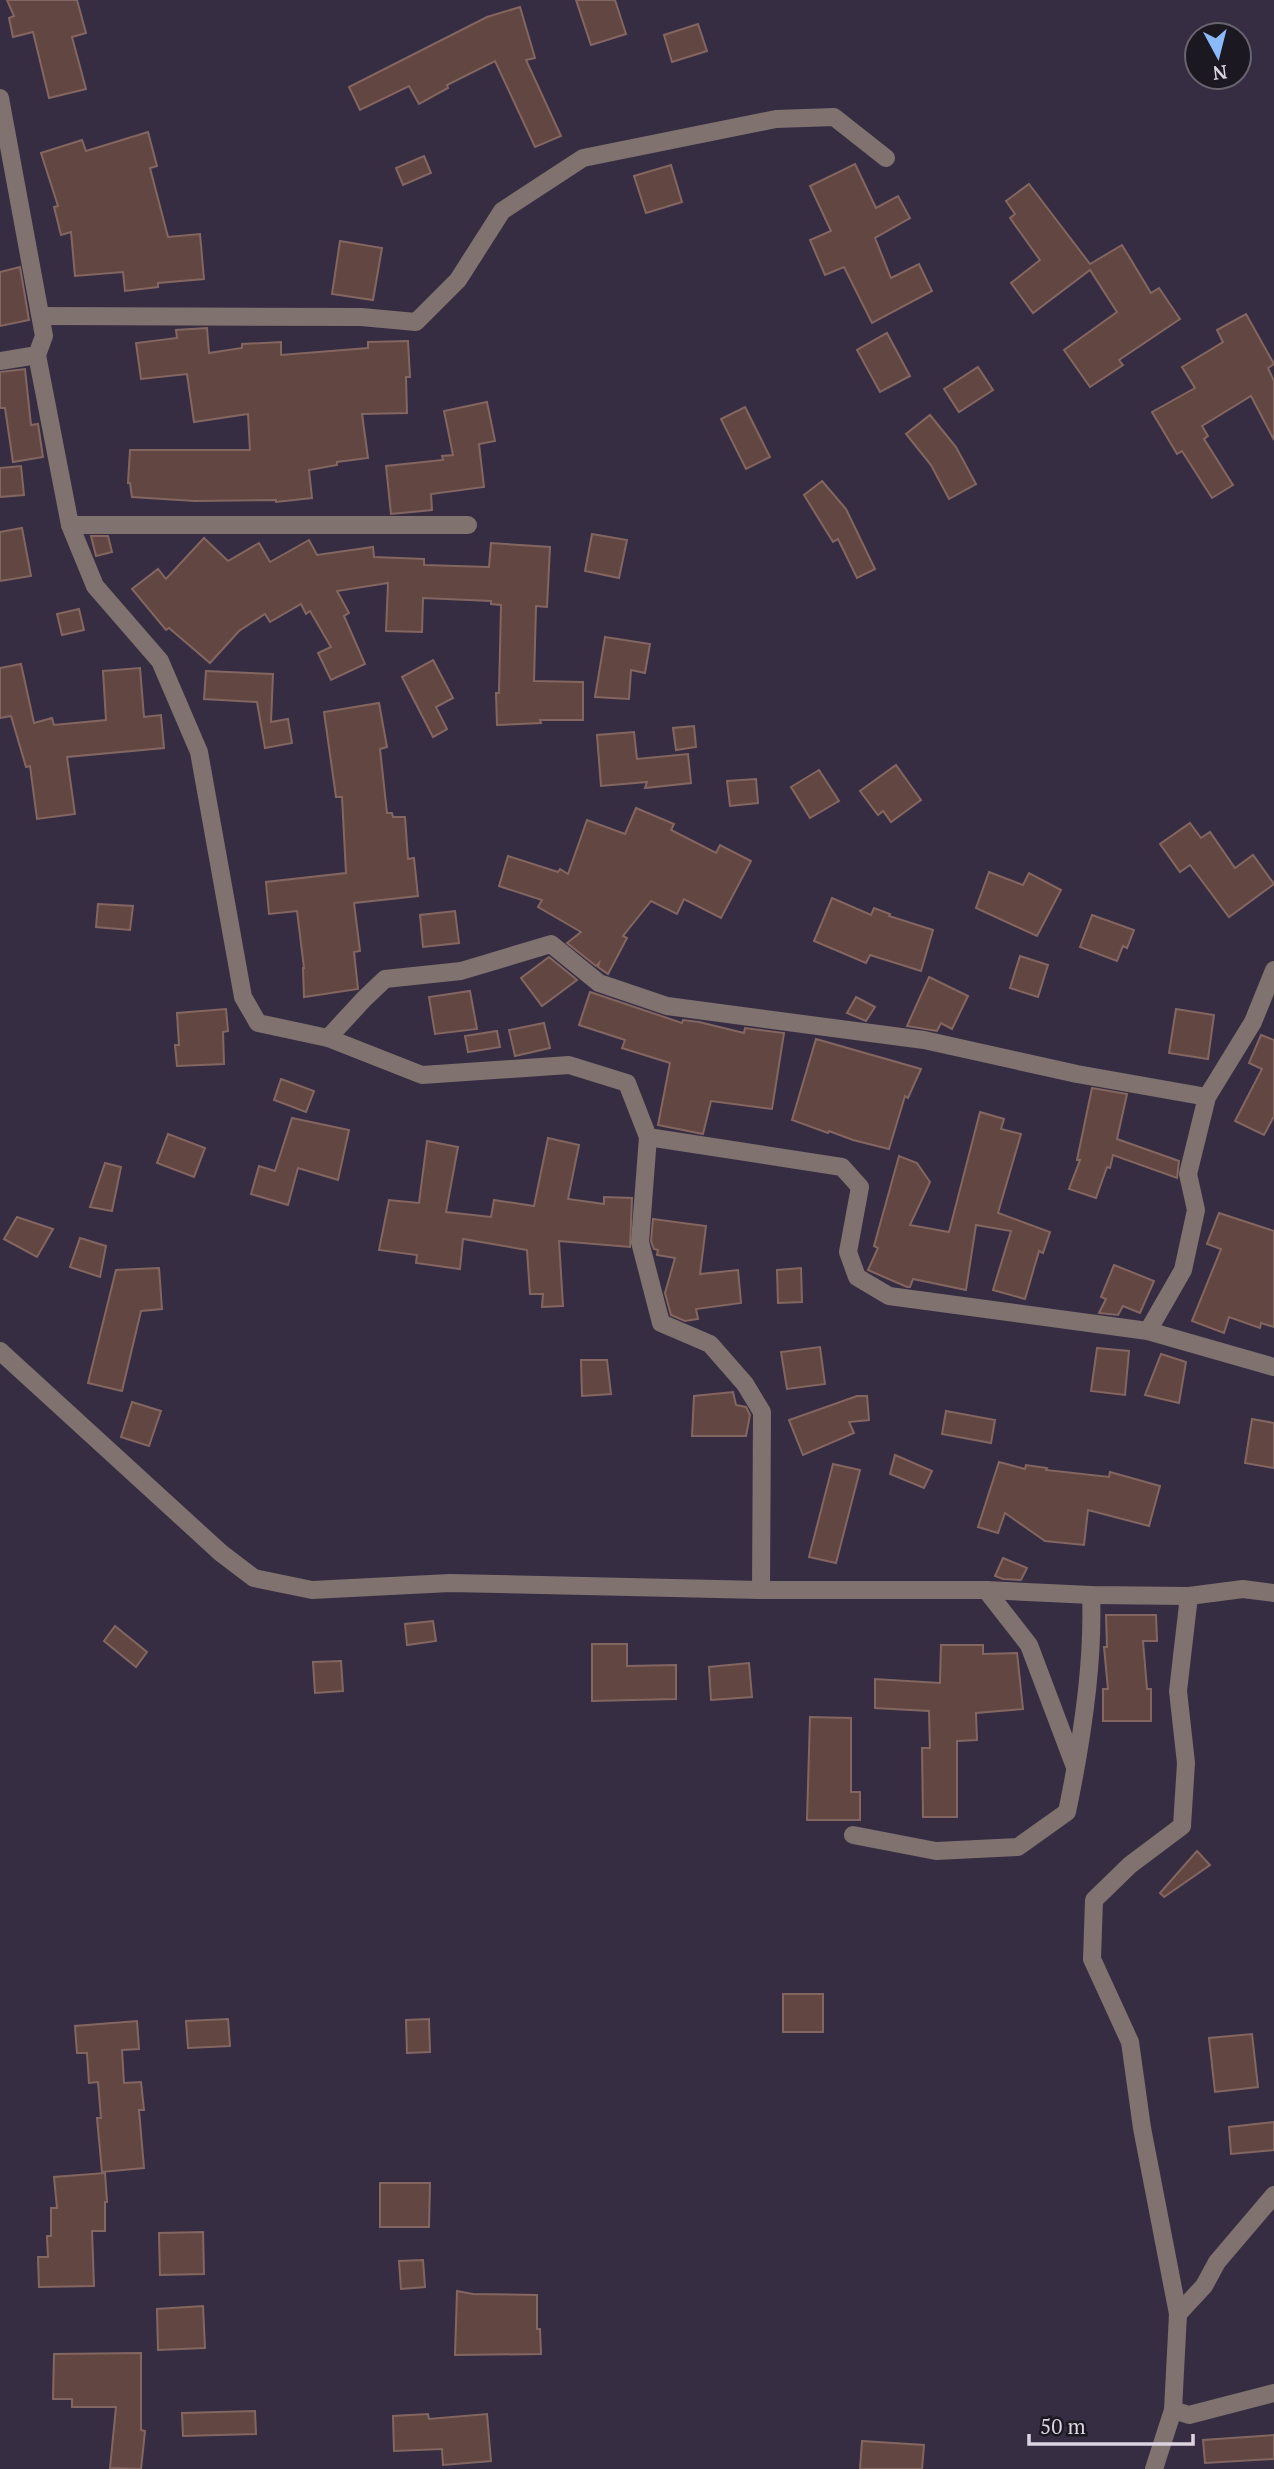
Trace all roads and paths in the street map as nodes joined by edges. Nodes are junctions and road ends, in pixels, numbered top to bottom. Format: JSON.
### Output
{"nodes":[{"id":1,"x":0,"y":98,"type":"edge"},
{"id":2,"x":886,"y":158,"type":"dead end"},
{"id":3,"x":41,"y":316,"type":"junction"},
{"id":4,"x":37,"y":355,"type":"junction"},
{"id":5,"x":0,"y":361,"type":"edge"},
{"id":6,"x":70,"y":525,"type":"junction"},
{"id":7,"x":468,"y":525,"type":"dead end"},
{"id":8,"x":1274,"y":970,"type":"edge"},
{"id":9,"x":328,"y":1038,"type":"junction"},
{"id":10,"x":1208,"y":1097,"type":"junction"},
{"id":11,"x":648,"y":1137,"type":"junction"},
{"id":12,"x":1149,"y":1331,"type":"junction"},
{"id":13,"x":0,"y":1351,"type":"edge"},
{"id":14,"x":1274,"y":1367,"type":"edge"},
{"id":15,"x":761,"y":1590,"type":"junction"},
{"id":16,"x":986,"y":1590,"type":"junction"},
{"id":17,"x":1274,"y":1593,"type":"edge"},
{"id":18,"x":1091,"y":1595,"type":"junction"},
{"id":19,"x":1189,"y":1596,"type":"junction"},
{"id":20,"x":1076,"y":1769,"type":"junction"},
{"id":21,"x":853,"y":1835,"type":"dead end"},
{"id":22,"x":1274,"y":2195,"type":"edge"},
{"id":23,"x":1178,"y":2314,"type":"junction"},
{"id":24,"x":1274,"y":2393,"type":"edge"},
{"id":25,"x":1174,"y":2410,"type":"junction"},
{"id":26,"x":1154,"y":2469,"type":"edge"}],
"edges":[{"from":1,"to":3,"type":"street"},
{"from":2,"to":3,"type":"street"},
{"from":3,"to":4,"type":"street"},
{"from":4,"to":5,"type":"street"},
{"from":4,"to":6,"type":"street"},
{"from":6,"to":7,"type":"street"},
{"from":6,"to":9,"type":"street"},
{"from":8,"to":10,"type":"street"},
{"from":9,"to":10,"type":"street"},
{"from":9,"to":11,"type":"street"},
{"from":10,"to":12,"type":"street"},
{"from":11,"to":12,"type":"street"},
{"from":11,"to":15,"type":"street"},
{"from":12,"to":14,"type":"street"},
{"from":13,"to":15,"type":"street"},
{"from":15,"to":16,"type":"street"},
{"from":16,"to":18,"type":"street"},
{"from":16,"to":20,"type":"street"},
{"from":17,"to":19,"type":"street"},
{"from":18,"to":19,"type":"street"},
{"from":18,"to":20,"type":"street"},
{"from":19,"to":23,"type":"street"},
{"from":20,"to":21,"type":"street"},
{"from":22,"to":23,"type":"street"},
{"from":23,"to":25,"type":"street"},
{"from":24,"to":25,"type":"street"},
{"from":25,"to":26,"type":"street"}]}
